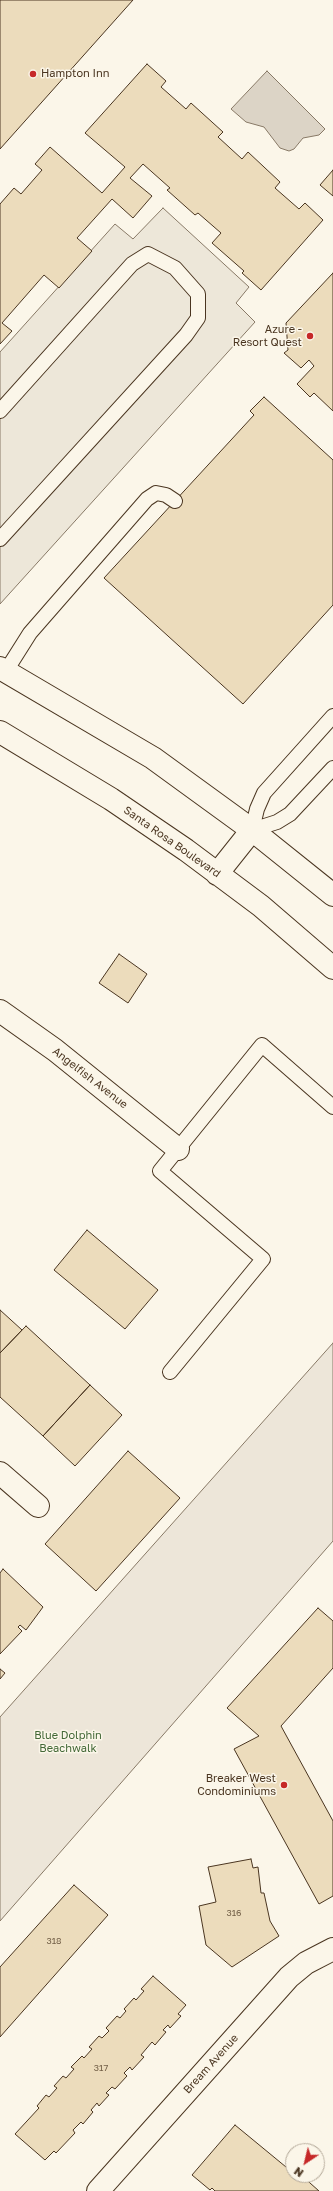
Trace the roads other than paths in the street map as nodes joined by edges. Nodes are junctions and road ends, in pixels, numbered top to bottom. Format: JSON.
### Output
{"nodes":[{"id":1,"x":0,"y":411,"type":"edge"},
{"id":2,"x":175,"y":502,"type":"dead end"},
{"id":3,"x":0,"y":539,"type":"edge"},
{"id":4,"x":3,"y":669,"type":"edge"},
{"id":5,"x":333,"y":716,"type":"edge"},
{"id":6,"x":0,"y":732,"type":"edge"},
{"id":7,"x":333,"y":768,"type":"edge"},
{"id":8,"x":252,"y":830,"type":"junction"},
{"id":9,"x":217,"y":874,"type":"junction"},
{"id":10,"x":333,"y":895,"type":"edge"},
{"id":11,"x":333,"y":968,"type":"edge"},
{"id":12,"x":0,"y":1010,"type":"edge"},
{"id":13,"x":333,"y":1107,"type":"edge"},
{"id":14,"x":178,"y":1149,"type":"junction"},
{"id":15,"x":170,"y":1372,"type":"dead end"},
{"id":16,"x":0,"y":1473,"type":"edge"},
{"id":17,"x":38,"y":1506,"type":"dead end"},
{"id":18,"x":333,"y":1949,"type":"edge"},
{"id":19,"x":98,"y":2191,"type":"edge"}],
"edges":[{"from":1,"to":3,"type":"lane"},
{"from":2,"to":4,"type":"lane"},
{"from":4,"to":8,"type":"street"},
{"from":5,"to":8,"type":"lane"},
{"from":6,"to":9,"type":"street","name":"Santa Rosa Boulevard"},
{"from":7,"to":8,"type":"lane"},
{"from":8,"to":9,"type":"street"},
{"from":8,"to":10,"type":"street"},
{"from":9,"to":11,"type":"street","name":"Santa Rosa Boulevard"},
{"from":12,"to":14,"type":"street","name":"Angelfish Avenue"},
{"from":13,"to":14,"type":"lane"},
{"from":14,"to":15,"type":"lane"},
{"from":16,"to":17,"type":"street"},
{"from":18,"to":19,"type":"street","name":"Bream Avenue"}]}
